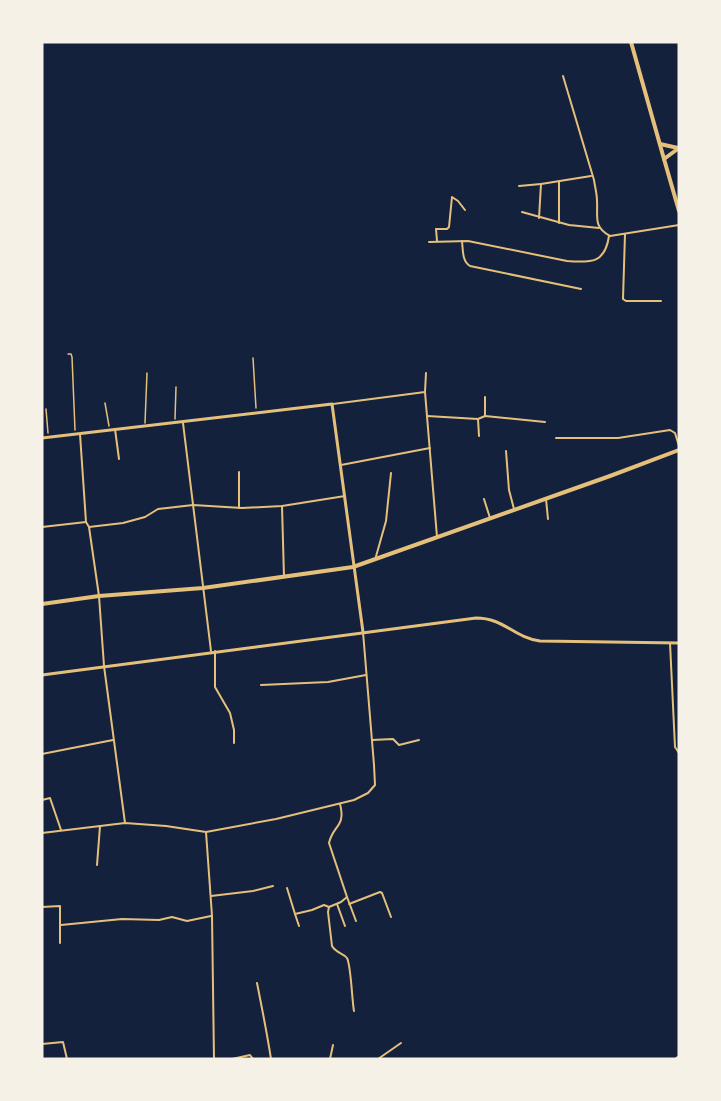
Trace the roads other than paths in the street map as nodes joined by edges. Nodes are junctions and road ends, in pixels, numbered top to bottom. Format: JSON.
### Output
{"nodes":[{"id":1,"x":631,"y":42,"type":"edge"},
{"id":2,"x":563,"y":76,"type":"dead end"},
{"id":3,"x":660,"y":144,"type":"junction"},
{"id":4,"x":679,"y":148,"type":"edge"},
{"id":5,"x":664,"y":159,"type":"junction"},
{"id":6,"x":591,"y":176,"type":"junction"},
{"id":7,"x":559,"y":181,"type":"junction"},
{"id":8,"x":541,"y":184,"type":"junction"},
{"id":9,"x":519,"y":186,"type":"dead end"},
{"id":10,"x":465,"y":210,"type":"dead end"},
{"id":11,"x":679,"y":211,"type":"edge"},
{"id":12,"x":522,"y":212,"type":"dead end"},
{"id":13,"x":538,"y":218,"type":"junction"},
{"id":14,"x":559,"y":223,"type":"junction"},
{"id":15,"x":679,"y":225,"type":"edge"},
{"id":16,"x":599,"y":228,"type":"junction"},
{"id":17,"x":626,"y":234,"type":"junction"},
{"id":18,"x":610,"y":236,"type":"junction"},
{"id":19,"x":437,"y":241,"type":"junction"},
{"id":20,"x":462,"y":241,"type":"junction"},
{"id":21,"x":429,"y":242,"type":"dead end"},
{"id":22,"x":581,"y":289,"type":"dead end"},
{"id":23,"x":661,"y":301,"type":"dead end"},
{"id":24,"x":426,"y":373,"type":"dead end"},
{"id":25,"x":425,"y":392,"type":"junction"},
{"id":26,"x":485,"y":396,"type":"dead end"},
{"id":27,"x":332,"y":404,"type":"junction"},
{"id":28,"x":427,"y":416,"type":"junction"},
{"id":29,"x":485,"y":416,"type":"junction"},
{"id":30,"x":478,"y":419,"type":"junction"},
{"id":31,"x":545,"y":422,"type":"dead end"},
{"id":32,"x":183,"y":423,"type":"junction"},
{"id":33,"x":115,"y":429,"type":"junction"},
{"id":34,"x":77,"y":433,"type":"junction"},
{"id":35,"x":479,"y":436,"type":"dead end"},
{"id":36,"x":42,"y":438,"type":"edge"},
{"id":37,"x":556,"y":438,"type":"dead end"},
{"id":38,"x":430,"y":448,"type":"junction"},
{"id":39,"x":679,"y":448,"type":"edge"},
{"id":40,"x":506,"y":452,"type":"dead end"},
{"id":41,"x":119,"y":459,"type":"dead end"},
{"id":42,"x":341,"y":465,"type":"junction"},
{"id":43,"x":239,"y":472,"type":"dead end"},
{"id":44,"x":391,"y":472,"type":"dead end"},
{"id":45,"x":345,"y":496,"type":"junction"},
{"id":46,"x":484,"y":499,"type":"dead end"},
{"id":47,"x":546,"y":499,"type":"junction"},
{"id":48,"x":193,"y":505,"type":"junction"},
{"id":49,"x":282,"y":506,"type":"junction"},
{"id":50,"x":239,"y":508,"type":"junction"},
{"id":51,"x":514,"y":509,"type":"junction"},
{"id":52,"x":490,"y":518,"type":"junction"},
{"id":53,"x":548,"y":519,"type":"dead end"},
{"id":54,"x":86,"y":522,"type":"junction"},
{"id":55,"x":42,"y":527,"type":"edge"},
{"id":56,"x":89,"y":527,"type":"junction"},
{"id":57,"x":437,"y":537,"type":"junction"},
{"id":58,"x":375,"y":560,"type":"junction"},
{"id":59,"x":353,"y":567,"type":"junction"},
{"id":60,"x":284,"y":577,"type":"junction"},
{"id":61,"x":203,"y":588,"type":"junction"},
{"id":62,"x":99,"y":596,"type":"junction"},
{"id":63,"x":42,"y":604,"type":"edge"},
{"id":64,"x":363,"y":632,"type":"junction"},
{"id":65,"x":670,"y":643,"type":"junction"},
{"id":66,"x":679,"y":643,"type":"edge"},
{"id":67,"x":213,"y":651,"type":"junction"},
{"id":68,"x":104,"y":666,"type":"junction"},
{"id":69,"x":42,"y":675,"type":"edge"},
{"id":70,"x":366,"y":675,"type":"junction"},
{"id":71,"x":261,"y":685,"type":"dead end"},
{"id":72,"x":114,"y":740,"type":"junction"},
{"id":73,"x":372,"y":740,"type":"junction"},
{"id":74,"x":419,"y":740,"type":"dead end"},
{"id":75,"x":234,"y":743,"type":"dead end"},
{"id":76,"x":679,"y":753,"type":"edge"},
{"id":77,"x":42,"y":754,"type":"edge"},
{"id":78,"x":42,"y":800,"type":"edge"},
{"id":79,"x":340,"y":804,"type":"junction"},
{"id":80,"x":125,"y":823,"type":"junction"},
{"id":81,"x":100,"y":826,"type":"junction"},
{"id":82,"x":62,"y":831,"type":"junction"},
{"id":83,"x":206,"y":832,"type":"junction"},
{"id":84,"x":42,"y":833,"type":"edge"},
{"id":85,"x":97,"y":865,"type":"dead end"},
{"id":86,"x":273,"y":886,"type":"dead end"},
{"id":87,"x":287,"y":888,"type":"dead end"},
{"id":88,"x":211,"y":896,"type":"junction"},
{"id":89,"x":347,"y":897,"type":"junction"},
{"id":90,"x":337,"y":904,"type":"junction"},
{"id":91,"x":349,"y":904,"type":"junction"},
{"id":92,"x":42,"y":907,"type":"edge"},
{"id":93,"x":329,"y":907,"type":"junction"},
{"id":94,"x":295,"y":914,"type":"junction"},
{"id":95,"x":212,"y":915,"type":"junction"},
{"id":96,"x":391,"y":917,"type":"dead end"},
{"id":97,"x":356,"y":921,"type":"dead end"},
{"id":98,"x":61,"y":925,"type":"junction"},
{"id":99,"x":345,"y":926,"type":"dead end"},
{"id":100,"x":299,"y":927,"type":"dead end"},
{"id":101,"x":60,"y":943,"type":"dead end"},
{"id":102,"x":257,"y":982,"type":"dead end"},
{"id":103,"x":354,"y":1011,"type":"dead end"},
{"id":104,"x":401,"y":1043,"type":"dead end"},
{"id":105,"x":42,"y":1044,"type":"edge"},
{"id":106,"x":333,"y":1045,"type":"dead end"},
{"id":107,"x":679,"y":1056,"type":"edge"},
{"id":108,"x":67,"y":1059,"type":"edge"},
{"id":109,"x":214,"y":1059,"type":"edge"},
{"id":110,"x":231,"y":1059,"type":"edge"},
{"id":111,"x":253,"y":1059,"type":"edge"},
{"id":112,"x":271,"y":1059,"type":"edge"},
{"id":113,"x":330,"y":1059,"type":"edge"},
{"id":114,"x":378,"y":1059,"type":"edge"},
{"id":115,"x":675,"y":1059,"type":"edge"}],
"edges":[{"from":1,"to":3,"type":"main road"},
{"from":2,"to":6,"type":"street"},
{"from":3,"to":4,"type":"main road"},
{"from":3,"to":5,"type":"main road"},
{"from":4,"to":5,"type":"main road"},
{"from":5,"to":11,"type":"main road"},
{"from":6,"to":7,"type":"street"},
{"from":6,"to":16,"type":"street"},
{"from":7,"to":8,"type":"street"},
{"from":7,"to":14,"type":"street"},
{"from":8,"to":9,"type":"street"},
{"from":8,"to":13,"type":"street"},
{"from":10,"to":19,"type":"street"},
{"from":12,"to":13,"type":"street"},
{"from":13,"to":14,"type":"street"},
{"from":14,"to":16,"type":"street"},
{"from":15,"to":17,"type":"street"},
{"from":16,"to":18,"type":"street"},
{"from":17,"to":18,"type":"street"},
{"from":17,"to":23,"type":"street"},
{"from":18,"to":20,"type":"street"},
{"from":19,"to":20,"type":"street"},
{"from":19,"to":21,"type":"street"},
{"from":20,"to":22,"type":"street"},
{"from":24,"to":25,"type":"street"},
{"from":25,"to":27,"type":"street"},
{"from":25,"to":28,"type":"street"},
{"from":26,"to":29,"type":"street"},
{"from":27,"to":32,"type":"main road"},
{"from":27,"to":42,"type":"main road"},
{"from":28,"to":30,"type":"street"},
{"from":28,"to":38,"type":"street"},
{"from":29,"to":30,"type":"street"},
{"from":29,"to":31,"type":"street"},
{"from":30,"to":35,"type":"street"},
{"from":32,"to":33,"type":"main road"},
{"from":32,"to":48,"type":"street"},
{"from":33,"to":34,"type":"main road"},
{"from":33,"to":41,"type":"street"},
{"from":34,"to":36,"type":"main road"},
{"from":34,"to":54,"type":"street"},
{"from":37,"to":39,"type":"street"},
{"from":38,"to":42,"type":"street"},
{"from":38,"to":57,"type":"street"},
{"from":39,"to":47,"type":"main road"},
{"from":40,"to":51,"type":"street"},
{"from":42,"to":45,"type":"main road"},
{"from":43,"to":50,"type":"street"},
{"from":44,"to":58,"type":"street"},
{"from":45,"to":49,"type":"street"},
{"from":45,"to":59,"type":"main road"},
{"from":46,"to":52,"type":"street"},
{"from":47,"to":51,"type":"main road"},
{"from":47,"to":53,"type":"street"},
{"from":48,"to":50,"type":"street"},
{"from":48,"to":56,"type":"street"},
{"from":48,"to":61,"type":"street"},
{"from":49,"to":50,"type":"street"},
{"from":49,"to":60,"type":"street"},
{"from":51,"to":52,"type":"main road"},
{"from":52,"to":57,"type":"main road"},
{"from":54,"to":55,"type":"street"},
{"from":54,"to":56,"type":"street"},
{"from":56,"to":62,"type":"street"},
{"from":57,"to":58,"type":"main road"},
{"from":58,"to":59,"type":"main road"},
{"from":59,"to":60,"type":"main road"},
{"from":59,"to":64,"type":"main road"},
{"from":60,"to":61,"type":"main road"},
{"from":61,"to":62,"type":"main road"},
{"from":61,"to":67,"type":"street"},
{"from":62,"to":63,"type":"main road"},
{"from":62,"to":68,"type":"street"},
{"from":64,"to":65,"type":"main road"},
{"from":64,"to":67,"type":"main road"},
{"from":64,"to":70,"type":"street"},
{"from":65,"to":66,"type":"main road"},
{"from":65,"to":76,"type":"street"},
{"from":67,"to":68,"type":"main road"},
{"from":67,"to":75,"type":"street"},
{"from":68,"to":69,"type":"main road"},
{"from":68,"to":72,"type":"street"},
{"from":70,"to":71,"type":"street"},
{"from":70,"to":73,"type":"street"},
{"from":72,"to":77,"type":"street"},
{"from":72,"to":80,"type":"street"},
{"from":73,"to":74,"type":"street"},
{"from":73,"to":79,"type":"street"},
{"from":78,"to":82,"type":"street"},
{"from":79,"to":83,"type":"street"},
{"from":79,"to":89,"type":"street"},
{"from":80,"to":81,"type":"street"},
{"from":80,"to":83,"type":"street"},
{"from":81,"to":82,"type":"street"},
{"from":81,"to":85,"type":"street"},
{"from":82,"to":84,"type":"street"},
{"from":83,"to":88,"type":"street"},
{"from":86,"to":88,"type":"street"},
{"from":87,"to":94,"type":"street"},
{"from":88,"to":95,"type":"street"},
{"from":89,"to":90,"type":"street"},
{"from":89,"to":91,"type":"street"},
{"from":90,"to":93,"type":"street"},
{"from":90,"to":99,"type":"street"},
{"from":91,"to":96,"type":"street"},
{"from":91,"to":97,"type":"street"},
{"from":92,"to":98,"type":"street"},
{"from":93,"to":94,"type":"street"},
{"from":93,"to":103,"type":"street"},
{"from":94,"to":100,"type":"street"},
{"from":95,"to":98,"type":"street"},
{"from":95,"to":109,"type":"street"},
{"from":98,"to":101,"type":"street"},
{"from":102,"to":112,"type":"street"},
{"from":104,"to":114,"type":"street"},
{"from":105,"to":108,"type":"street"},
{"from":106,"to":113,"type":"street"},
{"from":107,"to":115,"type":"street"},
{"from":110,"to":111,"type":"street"}]}
